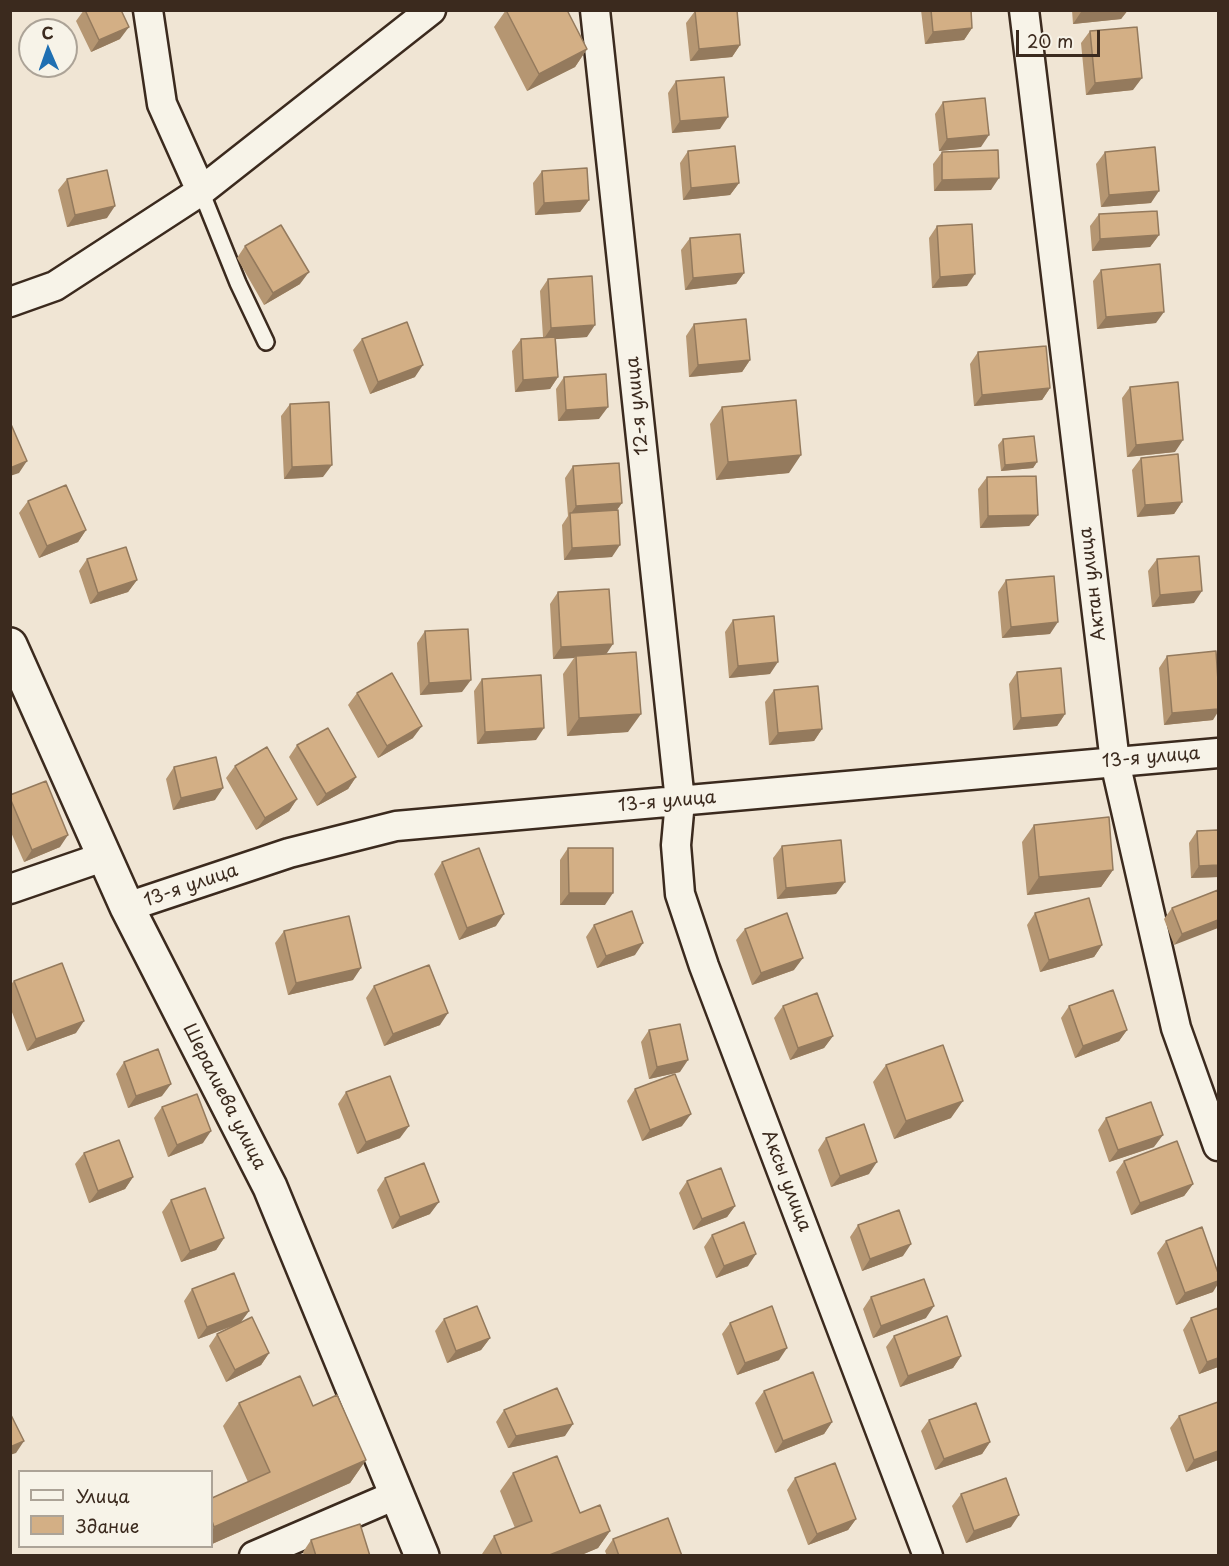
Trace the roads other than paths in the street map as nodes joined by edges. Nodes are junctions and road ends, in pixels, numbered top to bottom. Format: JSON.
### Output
{"nodes":[{"id":1,"x":148,"y":10,"type":"edge"},
{"id":2,"x":430,"y":10,"type":"edge"},
{"id":3,"x":596,"y":10,"type":"edge"},
{"id":4,"x":1024,"y":10,"type":"edge"},
{"id":5,"x":201,"y":191,"type":"junction"},
{"id":6,"x":10,"y":302,"type":"edge"},
{"id":7,"x":266,"y":342,"type":"dead end"},
{"id":8,"x":10,"y":645,"type":"edge"},
{"id":9,"x":1218,"y":753,"type":"edge"},
{"id":10,"x":1114,"y":762,"type":"junction"},
{"id":11,"x":680,"y":801,"type":"junction"},
{"id":12,"x":103,"y":857,"type":"junction"},
{"id":13,"x":10,"y":889,"type":"edge"},
{"id":14,"x":127,"y":907,"type":"junction"},
{"id":15,"x":1218,"y":1146,"type":"edge"},
{"id":16,"x":398,"y":1494,"type":"junction"},
{"id":17,"x":254,"y":1556,"type":"edge"},
{"id":18,"x":422,"y":1556,"type":"edge"},
{"id":19,"x":928,"y":1556,"type":"edge"}],
"edges":[{"from":1,"to":5,"type":"street"},
{"from":2,"to":5,"type":"street"},
{"from":3,"to":11,"type":"street","name":"12-я улица"},
{"from":4,"to":10,"type":"street","name":"Актан улица"},
{"from":5,"to":6,"type":"street"},
{"from":5,"to":7,"type":"lane"},
{"from":8,"to":12,"type":"street","name":"Шералиева улица"},
{"from":9,"to":10,"type":"street","name":"13-я улица"},
{"from":10,"to":11,"type":"street","name":"13-я улица"},
{"from":10,"to":15,"type":"street","name":"Актан улица"},
{"from":11,"to":14,"type":"street","name":"13-я улица"},
{"from":11,"to":19,"type":"street","name":"Аксы улица"},
{"from":12,"to":13,"type":"street"},
{"from":12,"to":14,"type":"street","name":"Шералиева улица"},
{"from":14,"to":16,"type":"street","name":"Шералиева улица"},
{"from":16,"to":17,"type":"street"},
{"from":16,"to":18,"type":"street","name":"Шералиева улица"}]}
